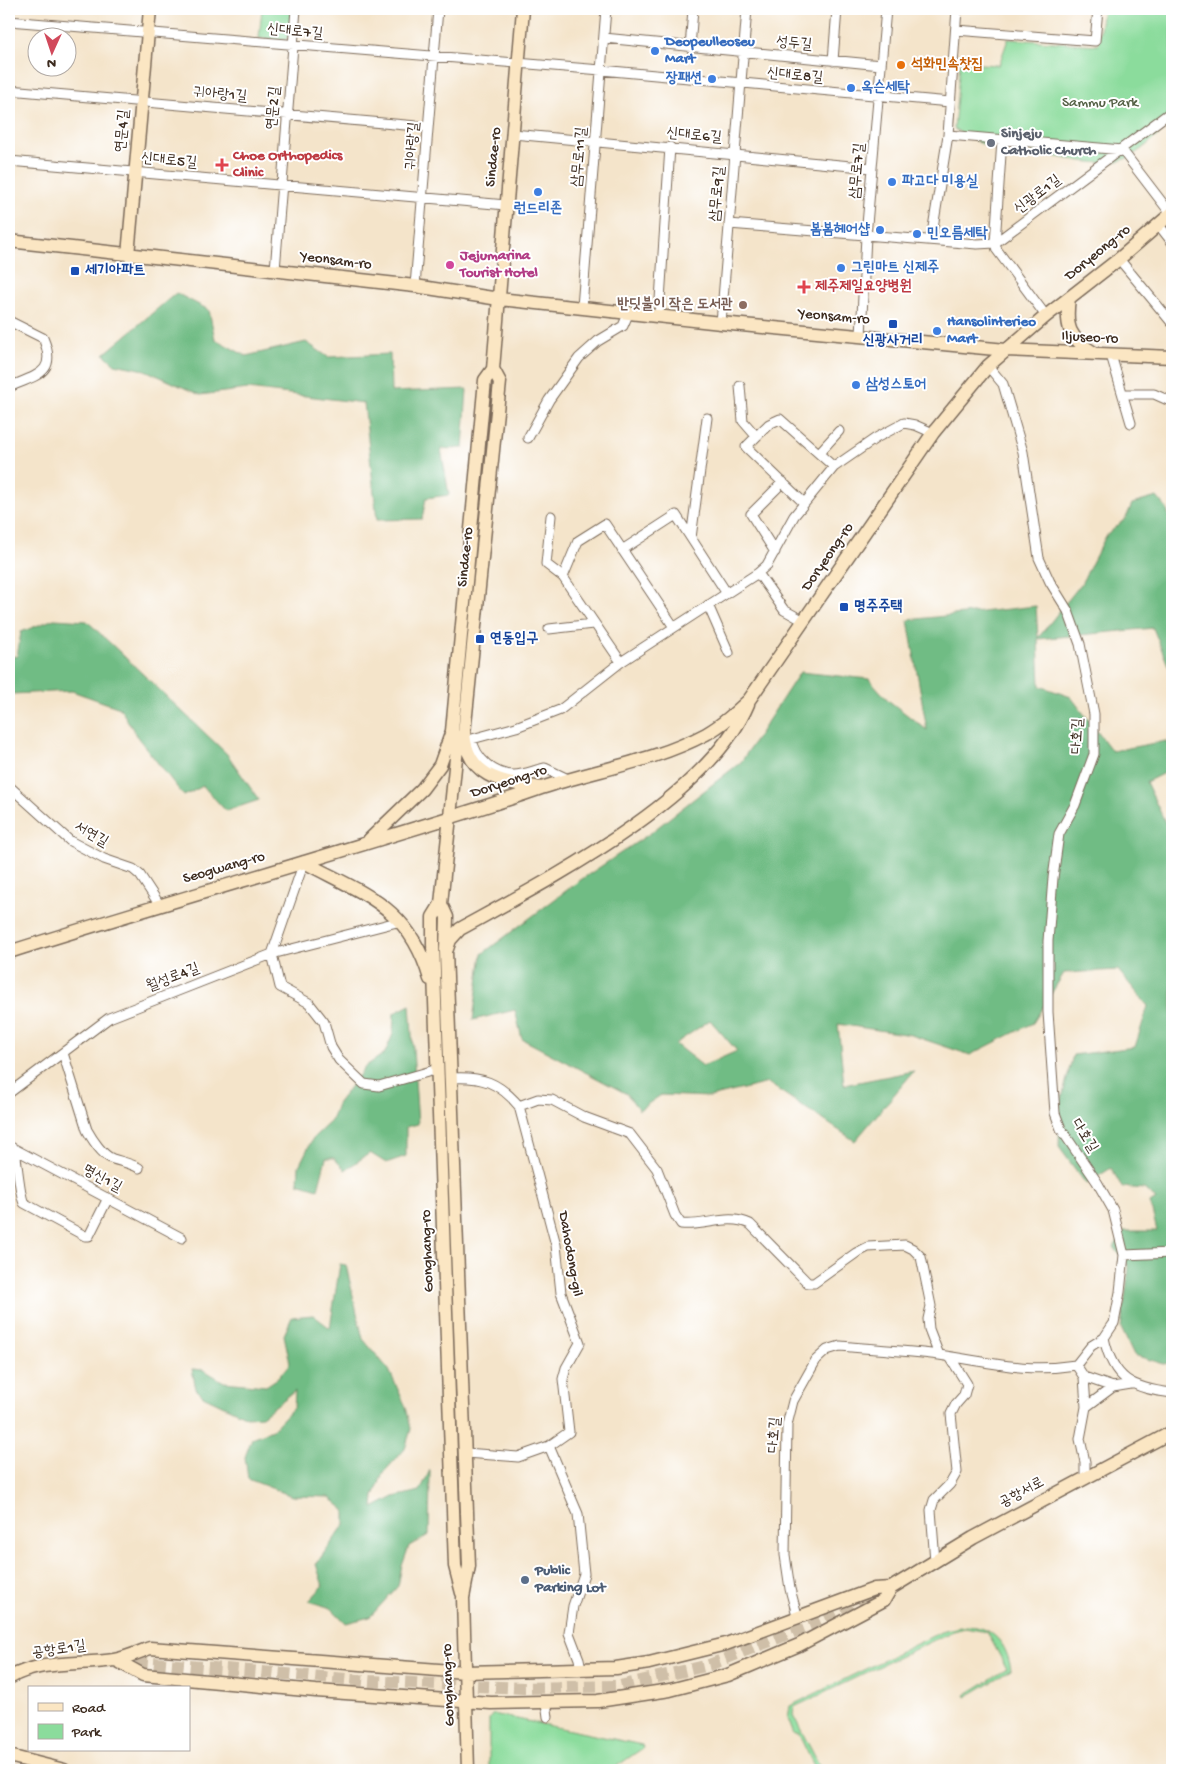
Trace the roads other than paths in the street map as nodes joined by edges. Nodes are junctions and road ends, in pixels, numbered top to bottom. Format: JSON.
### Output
{"nodes":[{"id":1,"x":150,"y":9,"type":"edge"},
{"id":2,"x":296,"y":9,"type":"edge"},
{"id":3,"x":438,"y":9,"type":"edge"},
{"id":4,"x":523,"y":9,"type":"edge"},
{"id":5,"x":606,"y":9,"type":"edge"},
{"id":6,"x":693,"y":9,"type":"edge"},
{"id":7,"x":747,"y":9,"type":"edge"},
{"id":8,"x":837,"y":9,"type":"edge"},
{"id":9,"x":886,"y":9,"type":"edge"},
{"id":10,"x":957,"y":9,"type":"edge"},
{"id":11,"x":1098,"y":9,"type":"edge"},
{"id":12,"x":9,"y":21,"type":"edge"},
{"id":13,"x":956,"y":30,"type":"junction"},
{"id":14,"x":147,"y":33,"type":"junction"},
{"id":15,"x":604,"y":38,"type":"junction"},
{"id":16,"x":293,"y":45,"type":"junction"},
{"id":17,"x":690,"y":48,"type":"junction"},
{"id":18,"x":743,"y":53,"type":"junction"},
{"id":19,"x":434,"y":57,"type":"junction"},
{"id":20,"x":833,"y":61,"type":"junction"},
{"id":21,"x":518,"y":64,"type":"junction"},
{"id":22,"x":881,"y":65,"type":"junction"},
{"id":23,"x":601,"y":70,"type":"junction"},
{"id":24,"x":742,"y":85,"type":"junction"},
{"id":25,"x":9,"y":90,"type":"edge"},
{"id":26,"x":878,"y":97,"type":"junction"},
{"id":27,"x":141,"y":102,"type":"junction"},
{"id":28,"x":950,"y":102,"type":"junction"},
{"id":29,"x":1172,"y":111,"type":"edge"},
{"id":30,"x":288,"y":115,"type":"junction"},
{"id":31,"x":428,"y":127,"type":"junction"},
{"id":32,"x":513,"y":134,"type":"junction"},
{"id":33,"x":948,"y":135,"type":"junction"},
{"id":34,"x":595,"y":140,"type":"junction"},
{"id":35,"x":1002,"y":140,"type":"junction"},
{"id":36,"x":670,"y":147,"type":"junction"},
{"id":37,"x":1122,"y":150,"type":"junction"},
{"id":38,"x":735,"y":153,"type":"junction"},
{"id":39,"x":9,"y":161,"type":"edge"},
{"id":40,"x":872,"y":168,"type":"junction"},
{"id":41,"x":135,"y":172,"type":"junction"},
{"id":42,"x":282,"y":185,"type":"junction"},
{"id":43,"x":422,"y":198,"type":"junction"},
{"id":44,"x":506,"y":205,"type":"junction"},
{"id":45,"x":1172,"y":213,"type":"edge"},
{"id":46,"x":729,"y":224,"type":"junction"},
{"id":47,"x":1158,"y":224,"type":"junction"},
{"id":48,"x":866,"y":236,"type":"junction"},
{"id":49,"x":931,"y":240,"type":"junction"},
{"id":50,"x":9,"y":241,"type":"edge"},
{"id":51,"x":1172,"y":242,"type":"edge"},
{"id":52,"x":995,"y":243,"type":"junction"},
{"id":53,"x":128,"y":255,"type":"junction"},
{"id":54,"x":1119,"y":259,"type":"junction"},
{"id":55,"x":275,"y":270,"type":"junction"},
{"id":56,"x":415,"y":286,"type":"junction"},
{"id":57,"x":1069,"y":298,"type":"junction"},
{"id":58,"x":499,"y":299,"type":"junction"},
{"id":59,"x":582,"y":307,"type":"junction"},
{"id":60,"x":629,"y":312,"type":"junction"},
{"id":61,"x":659,"y":315,"type":"junction"},
{"id":62,"x":1046,"y":316,"type":"junction"},
{"id":63,"x":9,"y":321,"type":"edge"},
{"id":64,"x":722,"y":322,"type":"junction"},
{"id":65,"x":1172,"y":323,"type":"edge"},
{"id":66,"x":861,"y":336,"type":"junction"},
{"id":67,"x":1006,"y":350,"type":"junction"},
{"id":68,"x":1097,"y":355,"type":"junction"},
{"id":69,"x":1111,"y":356,"type":"junction"},
{"id":70,"x":1172,"y":357,"type":"edge"},
{"id":71,"x":988,"y":366,"type":"junction"},
{"id":72,"x":740,"y":386,"type":"dead end"},
{"id":73,"x":9,"y":387,"type":"edge"},
{"id":74,"x":1123,"y":394,"type":"junction"},
{"id":75,"x":1172,"y":402,"type":"edge"},
{"id":76,"x":707,"y":418,"type":"dead end"},
{"id":77,"x":1131,"y":423,"type":"dead end"},
{"id":78,"x":839,"y":431,"type":"dead end"},
{"id":79,"x":933,"y":433,"type":"junction"},
{"id":80,"x":756,"y":436,"type":"junction"},
{"id":81,"x":528,"y":438,"type":"dead end"},
{"id":82,"x":818,"y":453,"type":"junction"},
{"id":83,"x":834,"y":467,"type":"junction"},
{"id":84,"x":782,"y":482,"type":"junction"},
{"id":85,"x":804,"y":503,"type":"junction"},
{"id":86,"x":551,"y":516,"type":"dead end"},
{"id":87,"x":691,"y":538,"type":"junction"},
{"id":88,"x":622,"y":550,"type":"junction"},
{"id":89,"x":775,"y":552,"type":"junction"},
{"id":90,"x":758,"y":573,"type":"junction"},
{"id":91,"x":563,"y":577,"type":"junction"},
{"id":92,"x":726,"y":592,"type":"junction"},
{"id":93,"x":708,"y":605,"type":"junction"},
{"id":94,"x":804,"y":621,"type":"junction"},
{"id":95,"x":594,"y":624,"type":"junction"},
{"id":96,"x":674,"y":627,"type":"junction"},
{"id":97,"x":549,"y":629,"type":"dead end"},
{"id":98,"x":729,"y":653,"type":"dead end"},
{"id":99,"x":621,"y":662,"type":"junction"},
{"id":100,"x":749,"y":700,"type":"junction"},
{"id":101,"x":458,"y":732,"type":"junction"},
{"id":102,"x":568,"y":780,"type":"junction"},
{"id":103,"x":9,"y":786,"type":"edge"},
{"id":104,"x":543,"y":788,"type":"junction"},
{"id":105,"x":449,"y":818,"type":"junction"},
{"id":106,"x":364,"y":844,"type":"junction"},
{"id":107,"x":304,"y":862,"type":"junction"},
{"id":108,"x":159,"y":904,"type":"junction"},
{"id":109,"x":442,"y":904,"type":"junction"},
{"id":110,"x":401,"y":921,"type":"junction"},
{"id":111,"x":446,"y":951,"type":"junction"},
{"id":112,"x":9,"y":952,"type":"edge"},
{"id":113,"x":272,"y":954,"type":"junction"},
{"id":114,"x":435,"y":998,"type":"junction"},
{"id":115,"x":63,"y":1053,"type":"junction"},
{"id":116,"x":438,"y":1069,"type":"junction"},
{"id":117,"x":451,"y":1078,"type":"junction"},
{"id":118,"x":9,"y":1093,"type":"edge"},
{"id":119,"x":519,"y":1106,"type":"junction"},
{"id":120,"x":12,"y":1148,"type":"edge"},
{"id":121,"x":139,"y":1168,"type":"dead end"},
{"id":122,"x":108,"y":1198,"type":"junction"},
{"id":123,"x":182,"y":1238,"type":"dead end"},
{"id":124,"x":1172,"y":1253,"type":"edge"},
{"id":125,"x":1124,"y":1255,"type":"junction"},
{"id":126,"x":1104,"y":1338,"type":"junction"},
{"id":127,"x":938,"y":1355,"type":"junction"},
{"id":128,"x":950,"y":1357,"type":"junction"},
{"id":129,"x":1076,"y":1365,"type":"junction"},
{"id":130,"x":1084,"y":1377,"type":"junction"},
{"id":131,"x":1131,"y":1384,"type":"junction"},
{"id":132,"x":1114,"y":1387,"type":"junction"},
{"id":133,"x":1172,"y":1393,"type":"edge"},
{"id":134,"x":1086,"y":1407,"type":"junction"},
{"id":135,"x":1172,"y":1432,"type":"edge"},
{"id":136,"x":549,"y":1446,"type":"junction"},
{"id":137,"x":465,"y":1453,"type":"junction"},
{"id":138,"x":1085,"y":1478,"type":"junction"},
{"id":139,"x":936,"y":1561,"type":"junction"},
{"id":140,"x":891,"y":1588,"type":"junction"},
{"id":141,"x":463,"y":1598,"type":"junction"},
{"id":142,"x":797,"y":1616,"type":"junction"},
{"id":143,"x":116,"y":1660,"type":"junction"},
{"id":144,"x":581,"y":1669,"type":"junction"},
{"id":145,"x":465,"y":1672,"type":"junction"},
{"id":146,"x":10,"y":1677,"type":"edge"},
{"id":147,"x":466,"y":1701,"type":"junction"},
{"id":148,"x":546,"y":1702,"type":"junction"},
{"id":149,"x":548,"y":1717,"type":"dead end"},
{"id":150,"x":9,"y":1756,"type":"edge"},
{"id":151,"x":64,"y":1770,"type":"edge"},
{"id":152,"x":468,"y":1770,"type":"edge"}],
"edges":[{"from":1,"to":14,"type":"street","name":"연문4길"},
{"from":2,"to":16,"type":"street","name":"연문2길"},
{"from":3,"to":19,"type":"street","name":"귀아랑길"},
{"from":4,"to":21,"type":"street","name":"Sindae-ro"},
{"from":5,"to":15,"type":"street","name":"삼무로11길"},
{"from":6,"to":17,"type":"street"},
{"from":7,"to":18,"type":"street","name":"삼무로9길"},
{"from":8,"to":20,"type":"street","name":"성두길"},
{"from":9,"to":22,"type":"street","name":"삼무로7길"},
{"from":10,"to":13,"type":"street"},
{"from":11,"to":13,"type":"street"},
{"from":12,"to":14,"type":"street","name":"신대로7길"},
{"from":13,"to":28,"type":"street"},
{"from":14,"to":16,"type":"street","name":"신대로7길"},
{"from":14,"to":27,"type":"street","name":"연문4길"},
{"from":15,"to":17,"type":"street","name":"성두길"},
{"from":15,"to":23,"type":"street","name":"삼무로11길"},
{"from":16,"to":19,"type":"street","name":"신대로7길"},
{"from":16,"to":30,"type":"street","name":"연문2길"},
{"from":17,"to":18,"type":"street","name":"성두길"},
{"from":18,"to":20,"type":"street","name":"성두길"},
{"from":18,"to":24,"type":"street","name":"삼무로9길"},
{"from":19,"to":21,"type":"street","name":"신대로7길"},
{"from":19,"to":31,"type":"street","name":"귀아랑길"},
{"from":20,"to":22,"type":"street","name":"성두길"},
{"from":21,"to":23,"type":"street","name":"신대로8길"},
{"from":21,"to":32,"type":"street","name":"Sindae-ro"},
{"from":22,"to":26,"type":"street","name":"삼무로7길"},
{"from":23,"to":24,"type":"street","name":"신대로8길"},
{"from":23,"to":34,"type":"street","name":"삼무로11길"},
{"from":24,"to":26,"type":"street","name":"신대로8길"},
{"from":24,"to":38,"type":"street","name":"삼무로9길"},
{"from":25,"to":27,"type":"street","name":"귀아랑1길"},
{"from":26,"to":28,"type":"street","name":"신대로8길"},
{"from":26,"to":40,"type":"street","name":"삼무로7길"},
{"from":27,"to":30,"type":"street","name":"귀아랑1길"},
{"from":27,"to":41,"type":"street","name":"연문4길"},
{"from":28,"to":33,"type":"street"},
{"from":29,"to":37,"type":"street","name":"신광로1길"},
{"from":30,"to":31,"type":"street","name":"귀아랑1길"},
{"from":30,"to":42,"type":"street","name":"연문2길"},
{"from":31,"to":43,"type":"street","name":"귀아랑길"},
{"from":32,"to":34,"type":"street","name":"신대로6길"},
{"from":32,"to":44,"type":"street","name":"Sindae-ro"},
{"from":33,"to":35,"type":"street"},
{"from":33,"to":49,"type":"street"},
{"from":34,"to":36,"type":"street","name":"신대로6길"},
{"from":34,"to":59,"type":"street","name":"삼무로11길"},
{"from":35,"to":37,"type":"street"},
{"from":35,"to":52,"type":"street"},
{"from":36,"to":38,"type":"street","name":"신대로6길"},
{"from":36,"to":61,"type":"street"},
{"from":37,"to":45,"type":"street"},
{"from":37,"to":52,"type":"street","name":"신광로1길"},
{"from":38,"to":40,"type":"street","name":"신대로6길"},
{"from":38,"to":46,"type":"street","name":"삼무로9길"},
{"from":39,"to":41,"type":"street","name":"신대로5길"},
{"from":40,"to":48,"type":"street","name":"삼무로7길"},
{"from":41,"to":42,"type":"street","name":"신대로5길"},
{"from":41,"to":53,"type":"street","name":"연문4길"},
{"from":42,"to":43,"type":"street","name":"신대로5길"},
{"from":42,"to":55,"type":"street","name":"연문2길"},
{"from":43,"to":44,"type":"street","name":"신대로5길"},
{"from":43,"to":56,"type":"street","name":"귀아랑길"},
{"from":44,"to":58,"type":"street","name":"Sindae-ro"},
{"from":45,"to":47,"type":"street","name":"Doryeong-ro"},
{"from":46,"to":48,"type":"street"},
{"from":46,"to":64,"type":"street","name":"삼무로9길"},
{"from":47,"to":51,"type":"street"},
{"from":47,"to":54,"type":"street","name":"Doryeong-ro"},
{"from":48,"to":49,"type":"street"},
{"from":48,"to":66,"type":"street","name":"삼무로7길"},
{"from":49,"to":52,"type":"street"},
{"from":50,"to":53,"type":"street","name":"Yeonsam-ro"},
{"from":52,"to":62,"type":"street"},
{"from":53,"to":55,"type":"street","name":"Yeonsam-ro"},
{"from":54,"to":57,"type":"street","name":"Doryeong-ro"},
{"from":54,"to":65,"type":"street"},
{"from":55,"to":56,"type":"street","name":"Yeonsam-ro"},
{"from":56,"to":58,"type":"street","name":"Yeonsam-ro"},
{"from":57,"to":62,"type":"street","name":"Doryeong-ro"},
{"from":57,"to":68,"type":"street"},
{"from":58,"to":59,"type":"street","name":"Yeonsam-ro"},
{"from":58,"to":101,"type":"street","name":"Sindae-ro"},
{"from":59,"to":60,"type":"street","name":"Yeonsam-ro"},
{"from":60,"to":61,"type":"street","name":"Yeonsam-ro"},
{"from":60,"to":81,"type":"street"},
{"from":61,"to":64,"type":"street","name":"Yeonsam-ro"},
{"from":62,"to":67,"type":"street","name":"Doryeong-ro"},
{"from":63,"to":73,"type":"street"},
{"from":64,"to":66,"type":"street","name":"Yeonsam-ro"},
{"from":66,"to":67,"type":"street","name":"Yeonsam-ro"},
{"from":67,"to":68,"type":"street","name":"Iljuseo-ro"},
{"from":67,"to":71,"type":"street","name":"Doryeong-ro"},
{"from":68,"to":69,"type":"street","name":"Iljuseo-ro"},
{"from":69,"to":70,"type":"street","name":"Iljuseo-ro"},
{"from":69,"to":74,"type":"street"},
{"from":71,"to":79,"type":"street","name":"Doryeong-ro"},
{"from":71,"to":125,"type":"street","name":"다호길"},
{"from":72,"to":80,"type":"street"},
{"from":74,"to":75,"type":"street"},
{"from":74,"to":77,"type":"street"},
{"from":76,"to":87,"type":"street"},
{"from":78,"to":82,"type":"street"},
{"from":79,"to":83,"type":"street"},
{"from":79,"to":94,"type":"street","name":"Doryeong-ro"},
{"from":80,"to":82,"type":"street"},
{"from":80,"to":84,"type":"street"},
{"from":82,"to":83,"type":"street"},
{"from":83,"to":85,"type":"street"},
{"from":84,"to":85,"type":"street"},
{"from":84,"to":89,"type":"street"},
{"from":85,"to":89,"type":"street"},
{"from":86,"to":91,"type":"street"},
{"from":87,"to":88,"type":"street"},
{"from":87,"to":92,"type":"street"},
{"from":88,"to":91,"type":"street"},
{"from":88,"to":96,"type":"street"},
{"from":89,"to":90,"type":"street"},
{"from":90,"to":92,"type":"street"},
{"from":90,"to":94,"type":"street"},
{"from":91,"to":95,"type":"street"},
{"from":92,"to":93,"type":"street"},
{"from":93,"to":96,"type":"street"},
{"from":93,"to":98,"type":"street"},
{"from":94,"to":100,"type":"street","name":"Doryeong-ro"},
{"from":95,"to":97,"type":"street"},
{"from":95,"to":99,"type":"street"},
{"from":96,"to":99,"type":"street"},
{"from":99,"to":102,"type":"street"},
{"from":100,"to":102,"type":"street","name":"Doryeong-ro"},
{"from":100,"to":111,"type":"street"},
{"from":101,"to":104,"type":"street"},
{"from":101,"to":105,"type":"street","name":"Sindae-ro"},
{"from":101,"to":106,"type":"street"},
{"from":102,"to":104,"type":"street","name":"Doryeong-ro"},
{"from":103,"to":108,"type":"street","name":"서연길"},
{"from":104,"to":105,"type":"street","name":"Doryeong-ro"},
{"from":105,"to":106,"type":"street","name":"Seogwang-ro"},
{"from":105,"to":109,"type":"street","name":"Gonghang-ro"},
{"from":106,"to":107,"type":"street","name":"Seogwang-ro"},
{"from":107,"to":108,"type":"street","name":"Seogwang-ro"},
{"from":107,"to":110,"type":"street"},
{"from":107,"to":113,"type":"street"},
{"from":108,"to":112,"type":"street","name":"Seogwang-ro"},
{"from":109,"to":111,"type":"street","name":"Gonghang-ro"},
{"from":109,"to":114,"type":"street","name":"Gonghang-ro"},
{"from":110,"to":113,"type":"street","name":"월성로4길"},
{"from":110,"to":114,"type":"street"},
{"from":111,"to":117,"type":"street","name":"Gonghang-ro"},
{"from":113,"to":115,"type":"street","name":"월성로4길"},
{"from":113,"to":116,"type":"street"},
{"from":114,"to":116,"type":"street","name":"Gonghang-ro"},
{"from":115,"to":118,"type":"street","name":"월성로4길"},
{"from":115,"to":121,"type":"street"},
{"from":116,"to":141,"type":"street","name":"Gonghang-ro"},
{"from":117,"to":119,"type":"street"},
{"from":117,"to":137,"type":"street","name":"Gonghang-ro"},
{"from":119,"to":127,"type":"street"},
{"from":119,"to":136,"type":"street","name":"Dahodong-gil"},
{"from":120,"to":122,"type":"street","name":"명신1길"},
{"from":120,"to":122,"type":"street"},
{"from":122,"to":123,"type":"street","name":"명신1길"},
{"from":124,"to":125,"type":"street"},
{"from":125,"to":126,"type":"street","name":"다호길"},
{"from":126,"to":129,"type":"street","name":"다호길"},
{"from":126,"to":131,"type":"street"},
{"from":127,"to":128,"type":"street","name":"다호길"},
{"from":127,"to":142,"type":"street","name":"다호길"},
{"from":128,"to":129,"type":"street","name":"다호길"},
{"from":128,"to":139,"type":"street"},
{"from":129,"to":130,"type":"street"},
{"from":130,"to":132,"type":"street"},
{"from":130,"to":134,"type":"street"},
{"from":131,"to":132,"type":"street"},
{"from":131,"to":133,"type":"street"},
{"from":132,"to":134,"type":"street"},
{"from":134,"to":138,"type":"street"},
{"from":135,"to":138,"type":"street","name":"공항서로"},
{"from":136,"to":137,"type":"street"},
{"from":136,"to":144,"type":"street"},
{"from":137,"to":141,"type":"street","name":"Gonghang-ro"},
{"from":138,"to":139,"type":"street","name":"공항서로"},
{"from":139,"to":140,"type":"street","name":"공항서로"},
{"from":140,"to":142,"type":"street"},
{"from":140,"to":148,"type":"street"},
{"from":141,"to":145,"type":"street","name":"Gonghang-ro"},
{"from":142,"to":144,"type":"street"},
{"from":143,"to":145,"type":"street"},
{"from":143,"to":146,"type":"street","name":"공항로1길"},
{"from":143,"to":147,"type":"street"},
{"from":144,"to":145,"type":"street"},
{"from":145,"to":147,"type":"street","name":"Gonghang-ro"},
{"from":147,"to":148,"type":"street"},
{"from":147,"to":152,"type":"street","name":"Gonghang-ro"},
{"from":148,"to":149,"type":"street"},
{"from":150,"to":151,"type":"street"}]}
